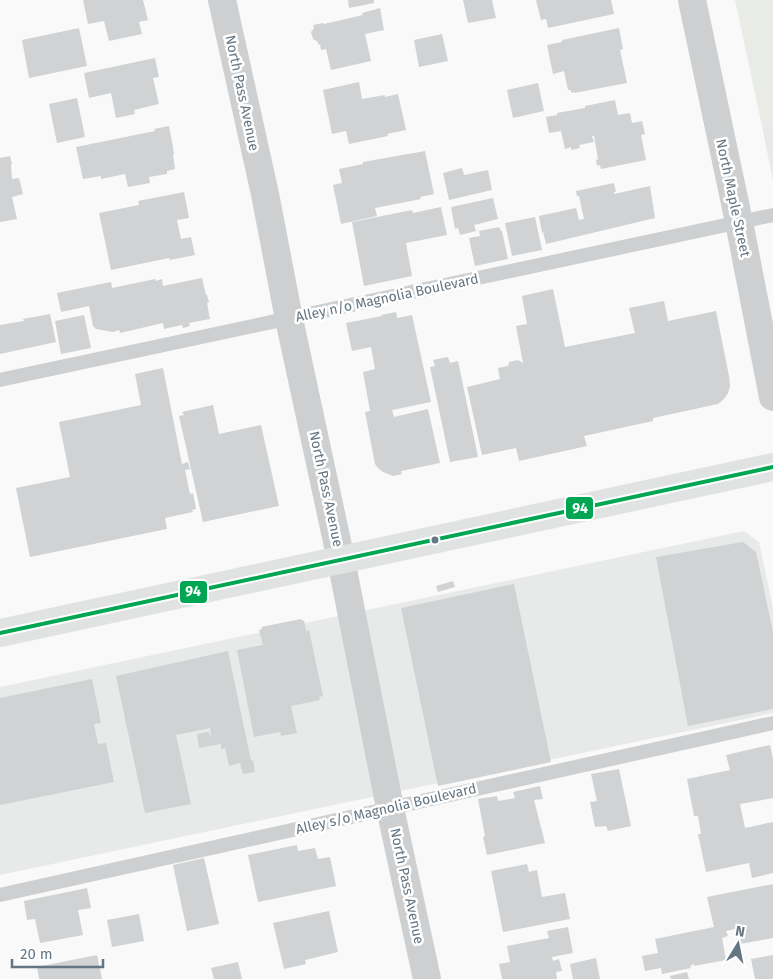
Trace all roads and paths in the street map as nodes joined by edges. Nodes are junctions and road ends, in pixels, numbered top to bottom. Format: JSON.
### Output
{"nodes":[{"id":1,"x":222,"y":0,"type":"edge"},
{"id":2,"x":692,"y":0,"type":"edge"},
{"id":3,"x":773,"y":215,"type":"edge"},
{"id":4,"x":739,"y":222,"type":"junction"},
{"id":5,"x":289,"y":319,"type":"junction"},
{"id":6,"x":0,"y":380,"type":"edge"},
{"id":7,"x":773,"y":397,"type":"edge"},
{"id":8,"x":773,"y":467,"type":"edge"},
{"id":9,"x":341,"y":560,"type":"junction"},
{"id":10,"x":0,"y":634,"type":"edge"},
{"id":11,"x":773,"y":723,"type":"edge"},
{"id":12,"x":390,"y":808,"type":"junction"},
{"id":13,"x":0,"y":895,"type":"edge"},
{"id":14,"x":427,"y":979,"type":"edge"}],
"edges":[{"from":1,"to":5,"type":"street","name":"North Pass Avenue"},
{"from":2,"to":4,"type":"street","name":"North Maple Street"},
{"from":3,"to":4,"type":"lane","name":"Alley n/o Magnolia Boulevard"},
{"from":4,"to":5,"type":"lane","name":"Alley n/o Magnolia Boulevard"},
{"from":4,"to":7,"type":"street","name":"North Maple Street"},
{"from":5,"to":6,"type":"lane","name":"Alley n/o Magnolia Boulevard"},
{"from":5,"to":9,"type":"street","name":"North Pass Avenue"},
{"from":8,"to":9,"type":"main road"},
{"from":9,"to":10,"type":"main road"},
{"from":9,"to":12,"type":"street","name":"North Pass Avenue"},
{"from":11,"to":12,"type":"lane","name":"Alley s/o Magnolia Boulevard"},
{"from":12,"to":13,"type":"lane","name":"Alley s/o Magnolia Boulevard"},
{"from":12,"to":14,"type":"street","name":"North Pass Avenue"}]}
